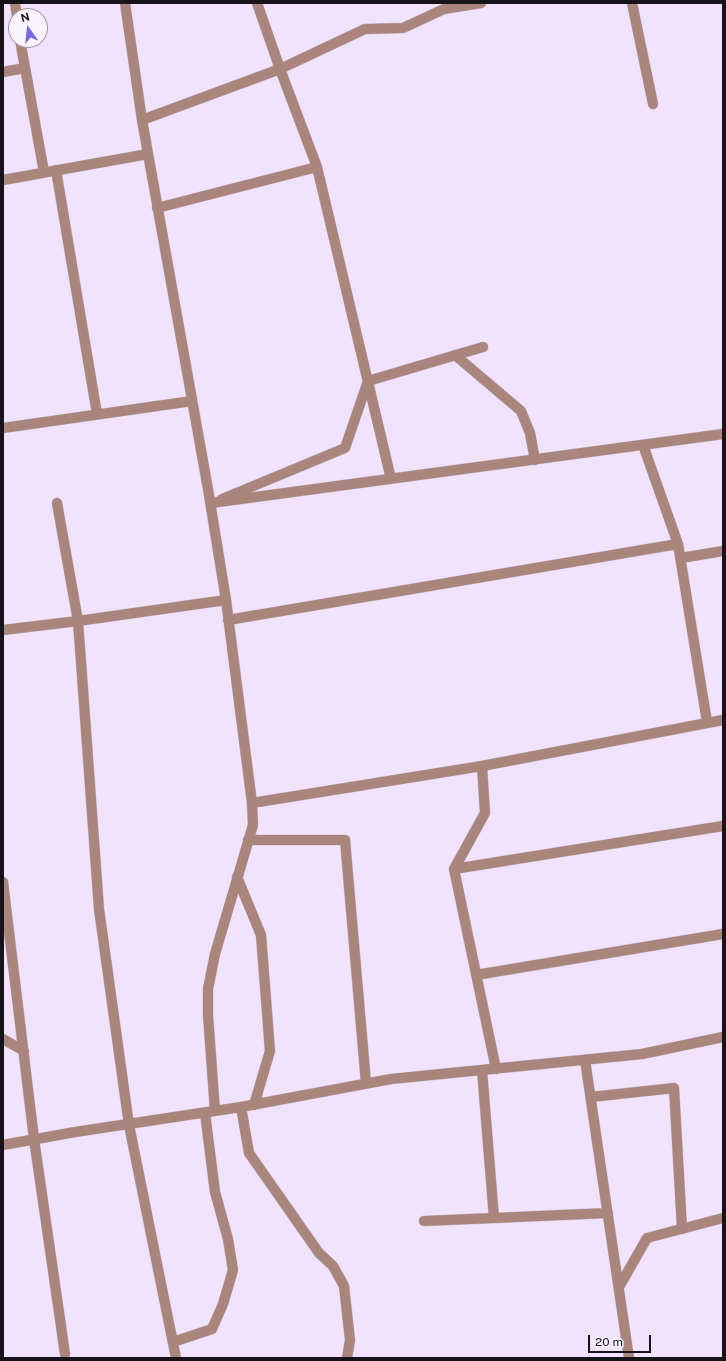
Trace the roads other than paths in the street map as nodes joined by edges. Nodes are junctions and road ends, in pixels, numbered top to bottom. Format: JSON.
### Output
{"nodes":[{"id":1,"x":125,"y":3,"type":"edge"},
{"id":2,"x":257,"y":3,"type":"edge"},
{"id":3,"x":481,"y":3,"type":"edge"},
{"id":4,"x":632,"y":3,"type":"edge"},
{"id":5,"x":21,"y":48,"type":"edge"},
{"id":6,"x":25,"y":68,"type":"junction"},
{"id":7,"x":280,"y":69,"type":"junction"},
{"id":8,"x":3,"y":72,"type":"edge"},
{"id":9,"x":653,"y":104,"type":"dead end"},
{"id":10,"x":142,"y":120,"type":"junction"},
{"id":11,"x":148,"y":154,"type":"junction"},
{"id":12,"x":317,"y":167,"type":"junction"},
{"id":13,"x":56,"y":170,"type":"junction"},
{"id":14,"x":44,"y":172,"type":"junction"},
{"id":15,"x":3,"y":180,"type":"edge"},
{"id":16,"x":157,"y":208,"type":"junction"},
{"id":17,"x":483,"y":347,"type":"dead end"},
{"id":18,"x":455,"y":355,"type":"junction"},
{"id":19,"x":368,"y":381,"type":"junction"},
{"id":20,"x":192,"y":401,"type":"junction"},
{"id":21,"x":97,"y":414,"type":"junction"},
{"id":22,"x":3,"y":428,"type":"edge"},
{"id":23,"x":723,"y":434,"type":"edge"},
{"id":24,"x":643,"y":445,"type":"junction"},
{"id":25,"x":535,"y":460,"type":"junction"},
{"id":26,"x":392,"y":479,"type":"junction"},
{"id":27,"x":57,"y":503,"type":"dead end"},
{"id":28,"x":211,"y":503,"type":"junction"},
{"id":29,"x":678,"y":544,"type":"junction"},
{"id":30,"x":723,"y":551,"type":"edge"},
{"id":31,"x":681,"y":558,"type":"junction"},
{"id":32,"x":226,"y":600,"type":"junction"},
{"id":33,"x":228,"y":620,"type":"junction"},
{"id":34,"x":78,"y":621,"type":"junction"},
{"id":35,"x":3,"y":630,"type":"edge"},
{"id":36,"x":723,"y":720,"type":"edge"},
{"id":37,"x":707,"y":722,"type":"junction"},
{"id":38,"x":482,"y":766,"type":"junction"},
{"id":39,"x":252,"y":803,"type":"junction"},
{"id":40,"x":723,"y":826,"type":"edge"},
{"id":41,"x":248,"y":840,"type":"junction"},
{"id":42,"x":454,"y":869,"type":"junction"},
{"id":43,"x":238,"y":877,"type":"junction"},
{"id":44,"x":3,"y":882,"type":"edge"},
{"id":45,"x":723,"y":934,"type":"edge"},
{"id":46,"x":476,"y":975,"type":"junction"},
{"id":47,"x":723,"y":1037,"type":"edge"},
{"id":48,"x":3,"y":1039,"type":"edge"},
{"id":49,"x":24,"y":1051,"type":"junction"},
{"id":50,"x":585,"y":1060,"type":"junction"},
{"id":51,"x":496,"y":1069,"type":"junction"},
{"id":52,"x":482,"y":1070,"type":"junction"},
{"id":53,"x":366,"y":1083,"type":"junction"},
{"id":54,"x":591,"y":1097,"type":"junction"},
{"id":55,"x":254,"y":1105,"type":"junction"},
{"id":56,"x":241,"y":1107,"type":"junction"},
{"id":57,"x":210,"y":1112,"type":"junction"},
{"id":58,"x":129,"y":1125,"type":"junction"},
{"id":59,"x":34,"y":1140,"type":"junction"},
{"id":60,"x":3,"y":1145,"type":"edge"},
{"id":61,"x":608,"y":1213,"type":"junction"},
{"id":62,"x":494,"y":1218,"type":"junction"},
{"id":63,"x":723,"y":1218,"type":"edge"},
{"id":64,"x":424,"y":1221,"type":"dead end"},
{"id":65,"x":682,"y":1229,"type":"junction"},
{"id":66,"x":619,"y":1287,"type":"junction"},
{"id":67,"x":173,"y":1342,"type":"junction"},
{"id":68,"x":65,"y":1354,"type":"dead end"},
{"id":69,"x":176,"y":1358,"type":"edge"},
{"id":70,"x":348,"y":1358,"type":"edge"},
{"id":71,"x":629,"y":1358,"type":"edge"}],
"edges":[{"from":1,"to":10,"type":"street"},
{"from":2,"to":7,"type":"street"},
{"from":3,"to":7,"type":"street"},
{"from":4,"to":9,"type":"street"},
{"from":5,"to":6,"type":"street"},
{"from":6,"to":8,"type":"street"},
{"from":6,"to":14,"type":"street"},
{"from":7,"to":10,"type":"street"},
{"from":7,"to":12,"type":"street"},
{"from":10,"to":11,"type":"street"},
{"from":11,"to":13,"type":"street"},
{"from":11,"to":16,"type":"street"},
{"from":12,"to":16,"type":"street"},
{"from":12,"to":19,"type":"street"},
{"from":13,"to":14,"type":"street"},
{"from":13,"to":21,"type":"street"},
{"from":14,"to":15,"type":"street"},
{"from":16,"to":20,"type":"street"},
{"from":17,"to":18,"type":"street"},
{"from":18,"to":19,"type":"street"},
{"from":18,"to":25,"type":"street"},
{"from":19,"to":26,"type":"street"},
{"from":19,"to":28,"type":"street"},
{"from":20,"to":21,"type":"street"},
{"from":20,"to":28,"type":"street"},
{"from":21,"to":22,"type":"street"},
{"from":23,"to":24,"type":"street"},
{"from":24,"to":25,"type":"street"},
{"from":24,"to":29,"type":"street"},
{"from":25,"to":26,"type":"street"},
{"from":26,"to":28,"type":"street"},
{"from":27,"to":34,"type":"street"},
{"from":28,"to":32,"type":"street"},
{"from":29,"to":31,"type":"street"},
{"from":29,"to":33,"type":"street"},
{"from":30,"to":31,"type":"street"},
{"from":31,"to":37,"type":"street"},
{"from":32,"to":33,"type":"street"},
{"from":32,"to":34,"type":"street"},
{"from":33,"to":39,"type":"street"},
{"from":34,"to":35,"type":"street"},
{"from":34,"to":58,"type":"street"},
{"from":36,"to":37,"type":"street"},
{"from":37,"to":38,"type":"street"},
{"from":38,"to":39,"type":"street"},
{"from":38,"to":42,"type":"street"},
{"from":39,"to":41,"type":"street"},
{"from":40,"to":42,"type":"street"},
{"from":41,"to":43,"type":"street"},
{"from":41,"to":53,"type":"street"},
{"from":42,"to":46,"type":"street"},
{"from":43,"to":55,"type":"street"},
{"from":43,"to":57,"type":"street"},
{"from":44,"to":49,"type":"street"},
{"from":45,"to":46,"type":"street"},
{"from":46,"to":51,"type":"street"},
{"from":47,"to":50,"type":"street"},
{"from":48,"to":49,"type":"street"},
{"from":49,"to":59,"type":"street"},
{"from":50,"to":51,"type":"street"},
{"from":50,"to":54,"type":"street"},
{"from":51,"to":52,"type":"street"},
{"from":52,"to":53,"type":"street"},
{"from":52,"to":62,"type":"street"},
{"from":53,"to":55,"type":"street"},
{"from":54,"to":61,"type":"street"},
{"from":54,"to":65,"type":"street"},
{"from":55,"to":56,"type":"street"},
{"from":56,"to":57,"type":"street"},
{"from":56,"to":70,"type":"street"},
{"from":57,"to":58,"type":"street"},
{"from":57,"to":67,"type":"street"},
{"from":58,"to":59,"type":"street"},
{"from":58,"to":67,"type":"street"},
{"from":59,"to":60,"type":"street"},
{"from":59,"to":68,"type":"street"},
{"from":61,"to":62,"type":"street"},
{"from":61,"to":66,"type":"street"},
{"from":62,"to":64,"type":"street"},
{"from":63,"to":65,"type":"street"},
{"from":65,"to":66,"type":"street"},
{"from":66,"to":71,"type":"street"},
{"from":67,"to":69,"type":"street"}]}
